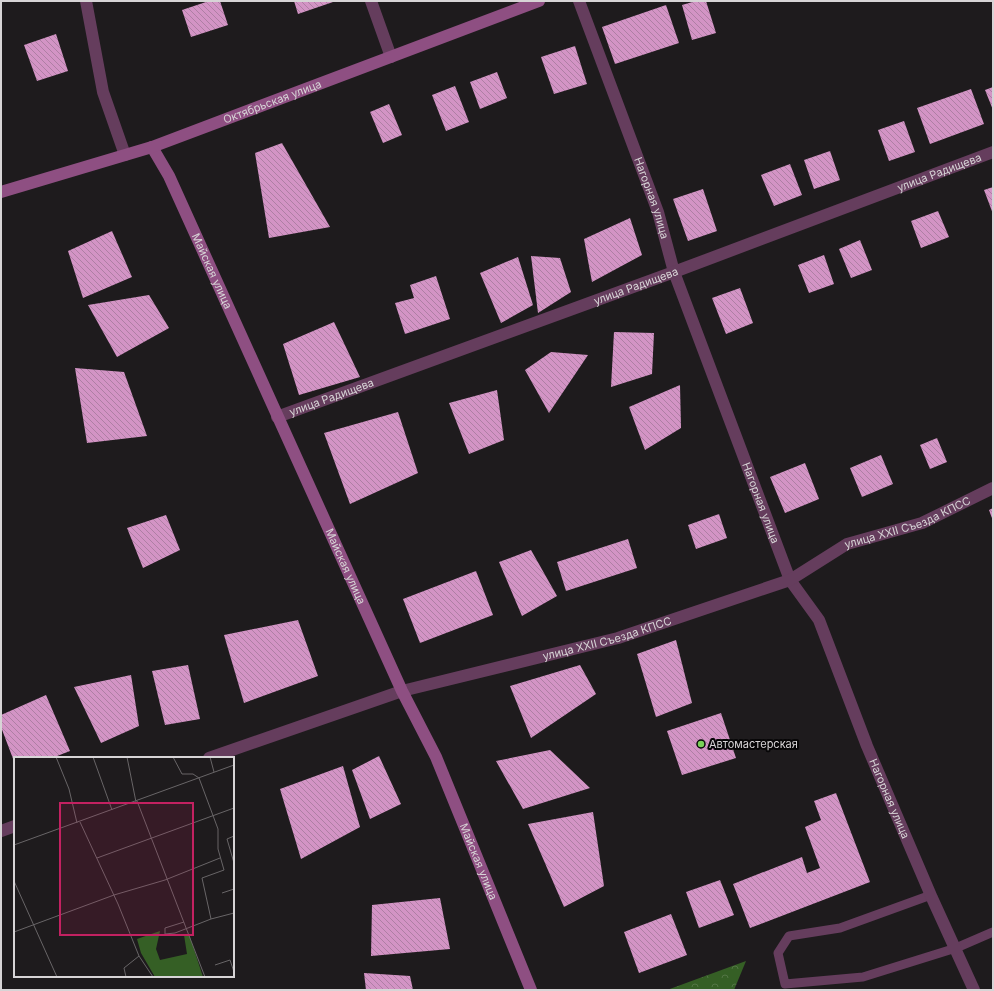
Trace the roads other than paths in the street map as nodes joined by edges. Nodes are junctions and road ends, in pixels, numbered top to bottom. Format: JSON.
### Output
{"nodes":[{"id":1,"x":86,"y":1,"type":"edge"},
{"id":2,"x":371,"y":1,"type":"edge"},
{"id":3,"x":539,"y":1,"type":"edge"},
{"id":4,"x":578,"y":1,"type":"edge"},
{"id":5,"x":391,"y":57,"type":"junction"},
{"id":6,"x":152,"y":147,"type":"junction"},
{"id":7,"x":993,"y":152,"type":"edge"},
{"id":8,"x":125,"y":155,"type":"junction"},
{"id":9,"x":1,"y":192,"type":"edge"},
{"id":10,"x":674,"y":272,"type":"junction"},
{"id":11,"x":277,"y":417,"type":"junction"},
{"id":12,"x":993,"y":488,"type":"edge"},
{"id":13,"x":790,"y":580,"type":"junction"},
{"id":14,"x":402,"y":691,"type":"junction"},
{"id":15,"x":212,"y":757,"type":"edge"},
{"id":16,"x":14,"y":826,"type":"edge"},
{"id":17,"x":1,"y":830,"type":"edge"},
{"id":18,"x":931,"y":895,"type":"junction"},
{"id":19,"x":993,"y":932,"type":"edge"},
{"id":20,"x":956,"y":948,"type":"junction"},
{"id":21,"x":531,"y":990,"type":"edge"},
{"id":22,"x":974,"y":990,"type":"edge"}],
"edges":[{"from":1,"to":8,"type":"street"},
{"from":2,"to":5,"type":"street"},
{"from":3,"to":5,"type":"street","name":"Октябрьская улица"},
{"from":4,"to":10,"type":"street","name":"Нагорная улица"},
{"from":5,"to":6,"type":"street","name":"Октябрьская улица"},
{"from":6,"to":8,"type":"street","name":"Октябрьская улица"},
{"from":6,"to":11,"type":"street","name":"Майская улица"},
{"from":7,"to":10,"type":"street","name":"улица Радищева"},
{"from":8,"to":9,"type":"street","name":"Октябрьская улица"},
{"from":10,"to":11,"type":"street","name":"улица Радищева"},
{"from":10,"to":13,"type":"street","name":"Нагорная улица"},
{"from":11,"to":14,"type":"street","name":"Майская улица"},
{"from":12,"to":13,"type":"street","name":"улица XXII Съезда КПСС"},
{"from":13,"to":14,"type":"street","name":"улица XXII Съезда КПСС"},
{"from":13,"to":18,"type":"street","name":"Нагорная улица"},
{"from":14,"to":15,"type":"street","name":"улица XXII Съезда КПСС"},
{"from":14,"to":21,"type":"street","name":"Майская улица"},
{"from":16,"to":17,"type":"street"},
{"from":18,"to":20,"type":"street","name":"Нагорная улица"},
{"from":18,"to":20,"type":"lane"},
{"from":19,"to":20,"type":"lane"},
{"from":20,"to":22,"type":"street","name":"Нагорная улица"}]}
